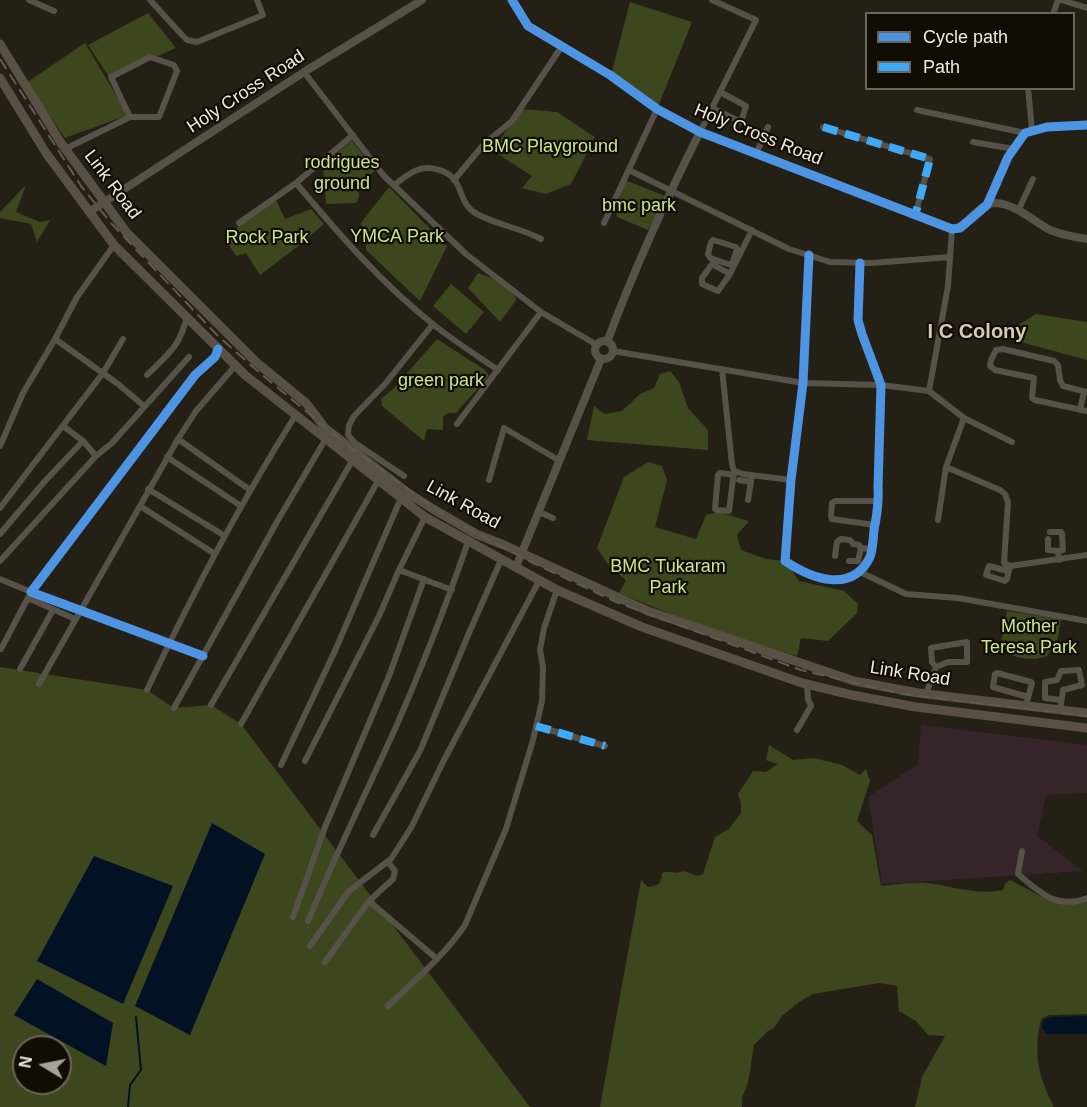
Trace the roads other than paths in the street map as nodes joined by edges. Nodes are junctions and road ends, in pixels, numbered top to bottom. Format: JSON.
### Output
{"nodes":[{"id":1,"x":29,"y":0,"type":"edge"},
{"id":2,"x":150,"y":0,"type":"edge"},
{"id":3,"x":257,"y":0,"type":"edge"},
{"id":4,"x":422,"y":0,"type":"edge"},
{"id":5,"x":512,"y":0,"type":"edge"},
{"id":6,"x":712,"y":0,"type":"edge"},
{"id":7,"x":1059,"y":0,"type":"edge"},
{"id":8,"x":1087,"y":8,"type":"edge"},
{"id":9,"x":54,"y":11,"type":"dead end"},
{"id":10,"x":0,"y":44,"type":"edge"},
{"id":11,"x":562,"y":45,"type":"junction"},
{"id":12,"x":304,"y":72,"type":"junction"},
{"id":13,"x":0,"y":78,"type":"edge"},
{"id":14,"x":1028,"y":90,"type":"edge"},
{"id":15,"x":720,"y":92,"type":"junction"},
{"id":16,"x":712,"y":108,"type":"junction"},
{"id":17,"x":657,"y":109,"type":"junction"},
{"id":18,"x":917,"y":110,"type":"dead end"},
{"id":19,"x":130,"y":117,"type":"junction"},
{"id":20,"x":1087,"y":125,"type":"edge"},
{"id":21,"x":768,"y":127,"type":"dead end"},
{"id":22,"x":823,"y":128,"type":"dead end"},
{"id":23,"x":700,"y":132,"type":"junction"},
{"id":24,"x":1029,"y":132,"type":"junction"},
{"id":25,"x":353,"y":135,"type":"junction"},
{"id":26,"x":973,"y":142,"type":"dead end"},
{"id":27,"x":65,"y":149,"type":"junction"},
{"id":28,"x":1014,"y":149,"type":"junction"},
{"id":29,"x":756,"y":154,"type":"junction"},
{"id":30,"x":629,"y":170,"type":"junction"},
{"id":31,"x":1034,"y":179,"type":"dead end"},
{"id":32,"x":454,"y":180,"type":"junction"},
{"id":33,"x":296,"y":183,"type":"junction"},
{"id":34,"x":394,"y":185,"type":"junction"},
{"id":35,"x":670,"y":190,"type":"junction"},
{"id":36,"x":104,"y":202,"type":"junction"},
{"id":37,"x":987,"y":205,"type":"junction"},
{"id":38,"x":1018,"y":211,"type":"junction"},
{"id":39,"x":89,"y":212,"type":"junction"},
{"id":40,"x":915,"y":216,"type":"junction"},
{"id":41,"x":239,"y":223,"type":"dead end"},
{"id":42,"x":604,"y":223,"type":"dead end"},
{"id":43,"x":952,"y":229,"type":"junction"},
{"id":44,"x":752,"y":230,"type":"junction"},
{"id":45,"x":541,"y":239,"type":"dead end"},
{"id":46,"x":1087,"y":239,"type":"edge"},
{"id":47,"x":114,"y":244,"type":"junction"},
{"id":48,"x":809,"y":255,"type":"junction"},
{"id":49,"x":950,"y":257,"type":"junction"},
{"id":50,"x":860,"y":263,"type":"junction"},
{"id":51,"x":733,"y":266,"type":"junction"},
{"id":52,"x":730,"y":274,"type":"junction"},
{"id":53,"x":541,"y":312,"type":"junction"},
{"id":54,"x":187,"y":316,"type":"junction"},
{"id":55,"x":433,"y":324,"type":"junction"},
{"id":56,"x":55,"y":339,"type":"junction"},
{"id":57,"x":123,"y":339,"type":"dead end"},
{"id":58,"x":607,"y":342,"type":"junction"},
{"id":59,"x":597,"y":345,"type":"junction"},
{"id":60,"x":218,"y":349,"type":"junction"},
{"id":61,"x":613,"y":351,"type":"junction"},
{"id":62,"x":189,"y":357,"type":"dead end"},
{"id":63,"x":601,"y":359,"type":"junction"},
{"id":64,"x":235,"y":366,"type":"junction"},
{"id":65,"x":722,"y":369,"type":"junction"},
{"id":66,"x":498,"y":370,"type":"junction"},
{"id":67,"x":103,"y":373,"type":"junction"},
{"id":68,"x":147,"y":375,"type":"dead end"},
{"id":69,"x":803,"y":383,"type":"junction"},
{"id":70,"x":882,"y":385,"type":"junction"},
{"id":71,"x":929,"y":391,"type":"junction"},
{"id":72,"x":1085,"y":392,"type":"edge"},
{"id":73,"x":144,"y":406,"type":"junction"},
{"id":74,"x":1083,"y":411,"type":"edge"},
{"id":75,"x":295,"y":416,"type":"junction"},
{"id":76,"x":964,"y":418,"type":"junction"},
{"id":77,"x":457,"y":424,"type":"dead end"},
{"id":78,"x":63,"y":426,"type":"junction"},
{"id":79,"x":178,"y":439,"type":"junction"},
{"id":80,"x":326,"y":440,"type":"junction"},
{"id":81,"x":83,"y":441,"type":"junction"},
{"id":82,"x":1012,"y":442,"type":"dead end"},
{"id":83,"x":0,"y":446,"type":"edge"},
{"id":84,"x":96,"y":456,"type":"junction"},
{"id":85,"x":167,"y":457,"type":"junction"},
{"id":86,"x":352,"y":461,"type":"junction"},
{"id":87,"x":560,"y":461,"type":"junction"},
{"id":88,"x":946,"y":466,"type":"junction"},
{"id":89,"x":734,"y":473,"type":"junction"},
{"id":90,"x":404,"y":476,"type":"dead end"},
{"id":91,"x":751,"y":479,"type":"junction"},
{"id":92,"x":489,"y":480,"type":"dead end"},
{"id":93,"x":739,"y":480,"type":"dead end"},
{"id":94,"x":792,"y":480,"type":"junction"},
{"id":95,"x":378,"y":481,"type":"junction"},
{"id":96,"x":148,"y":489,"type":"junction"},
{"id":97,"x":250,"y":490,"type":"junction"},
{"id":98,"x":401,"y":498,"type":"junction"},
{"id":99,"x":748,"y":500,"type":"dead end"},
{"id":100,"x":879,"y":501,"type":"junction"},
{"id":101,"x":140,"y":506,"type":"junction"},
{"id":102,"x":241,"y":506,"type":"junction"},
{"id":103,"x":0,"y":508,"type":"edge"},
{"id":104,"x":538,"y":513,"type":"junction"},
{"id":105,"x":425,"y":516,"type":"junction"},
{"id":106,"x":552,"y":520,"type":"dead end"},
{"id":107,"x":938,"y":520,"type":"dead end"},
{"id":108,"x":875,"y":525,"type":"junction"},
{"id":109,"x":0,"y":534,"type":"edge"},
{"id":110,"x":225,"y":536,"type":"junction"},
{"id":111,"x":468,"y":542,"type":"junction"},
{"id":112,"x":861,"y":548,"type":"junction"},
{"id":113,"x":872,"y":549,"type":"junction"},
{"id":114,"x":1058,"y":551,"type":"junction"},
{"id":115,"x":215,"y":554,"type":"junction"},
{"id":116,"x":522,"y":554,"type":"junction"},
{"id":117,"x":1087,"y":555,"type":"edge"},
{"id":118,"x":835,"y":556,"type":"dead end"},
{"id":119,"x":501,"y":560,"type":"junction"},
{"id":120,"x":1059,"y":560,"type":"junction"},
{"id":121,"x":0,"y":561,"type":"edge"},
{"id":122,"x":849,"y":561,"type":"dead end"},
{"id":123,"x":516,"y":567,"type":"junction"},
{"id":124,"x":399,"y":570,"type":"junction"},
{"id":125,"x":860,"y":572,"type":"junction"},
{"id":126,"x":0,"y":579,"type":"edge"},
{"id":127,"x":424,"y":579,"type":"junction"},
{"id":128,"x":539,"y":581,"type":"junction"},
{"id":129,"x":452,"y":590,"type":"junction"},
{"id":130,"x":557,"y":590,"type":"junction"},
{"id":131,"x":29,"y":595,"type":"junction"},
{"id":132,"x":80,"y":609,"type":"junction"},
{"id":133,"x":53,"y":610,"type":"junction"},
{"id":134,"x":75,"y":619,"type":"junction"},
{"id":135,"x":1087,"y":621,"type":"edge"},
{"id":136,"x":169,"y":642,"type":"junction"},
{"id":137,"x":1,"y":649,"type":"edge"},
{"id":138,"x":203,"y":656,"type":"junction"},
{"id":139,"x":936,"y":667,"type":"junction"},
{"id":140,"x":20,"y":669,"type":"dead end"},
{"id":141,"x":39,"y":684,"type":"dead end"},
{"id":142,"x":807,"y":684,"type":"junction"},
{"id":143,"x":147,"y":690,"type":"dead end"},
{"id":144,"x":926,"y":694,"type":"junction"},
{"id":145,"x":1027,"y":701,"type":"junction"},
{"id":146,"x":211,"y":705,"type":"dead end"},
{"id":147,"x":1061,"y":705,"type":"junction"},
{"id":148,"x":174,"y":708,"type":"dead end"},
{"id":149,"x":1087,"y":713,"type":"edge"},
{"id":150,"x":241,"y":724,"type":"dead end"},
{"id":151,"x":536,"y":726,"type":"junction"},
{"id":152,"x":1087,"y":728,"type":"edge"},
{"id":153,"x":797,"y":730,"type":"dead end"},
{"id":154,"x":605,"y":746,"type":"dead end"},
{"id":155,"x":305,"y":761,"type":"dead end"},
{"id":156,"x":281,"y":765,"type":"dead end"},
{"id":157,"x":373,"y":835,"type":"dead end"},
{"id":158,"x":1022,"y":850,"type":"dead end"},
{"id":159,"x":388,"y":861,"type":"junction"},
{"id":160,"x":1087,"y":898,"type":"edge"},
{"id":161,"x":369,"y":901,"type":"junction"},
{"id":162,"x":293,"y":917,"type":"dead end"},
{"id":163,"x":308,"y":921,"type":"dead end"},
{"id":164,"x":310,"y":946,"type":"dead end"},
{"id":165,"x":437,"y":959,"type":"junction"},
{"id":166,"x":325,"y":962,"type":"dead end"},
{"id":167,"x":387,"y":1006,"type":"dead end"}],
"edges":[{"from":1,"to":9,"type":"street"},
{"from":2,"to":3,"type":"street"},
{"from":4,"to":12,"type":"street","name":"Holy Cross Road"},
{"from":5,"to":11,"type":"street","name":"Holy Cross Road"},
{"from":6,"to":15,"type":"street"},
{"from":7,"to":8,"type":"street"},
{"from":10,"to":27,"type":"main road","name":"Link Road"},
{"from":11,"to":17,"type":"street","name":"Holy Cross Road"},
{"from":11,"to":32,"type":"street"},
{"from":12,"to":25,"type":"street"},
{"from":12,"to":36,"type":"street","name":"Holy Cross Road"},
{"from":13,"to":39,"type":"main road","name":"Link Road"},
{"from":14,"to":24,"type":"street"},
{"from":15,"to":16,"type":"street"},
{"from":15,"to":16,"type":"street"},
{"from":16,"to":23,"type":"street"},
{"from":17,"to":23,"type":"street","name":"Holy Cross Road"},
{"from":17,"to":30,"type":"street"},
{"from":18,"to":24,"type":"street"},
{"from":19,"to":19,"type":"street"},
{"from":19,"to":27,"type":"street"},
{"from":20,"to":24,"type":"street"},
{"from":21,"to":29,"type":"street"},
{"from":22,"to":40,"type":"street"},
{"from":23,"to":29,"type":"street","name":"Holy Cross Road"},
{"from":23,"to":35,"type":"street"},
{"from":24,"to":28,"type":"street"},
{"from":25,"to":33,"type":"street"},
{"from":25,"to":34,"type":"street"},
{"from":26,"to":28,"type":"street"},
{"from":27,"to":36,"type":"main road","name":"Link Road"},
{"from":28,"to":37,"type":"street"},
{"from":29,"to":40,"type":"street","name":"Holy Cross Road"},
{"from":30,"to":35,"type":"street"},
{"from":30,"to":42,"type":"street"},
{"from":31,"to":38,"type":"street"},
{"from":32,"to":34,"type":"street"},
{"from":32,"to":45,"type":"street"},
{"from":33,"to":41,"type":"street"},
{"from":33,"to":55,"type":"street"},
{"from":34,"to":53,"type":"street"},
{"from":35,"to":44,"type":"street"},
{"from":35,"to":58,"type":"street"},
{"from":36,"to":39,"type":"street","name":"Holy Cross Road"},
{"from":36,"to":116,"type":"main road","name":"Link Road"},
{"from":37,"to":38,"type":"street"},
{"from":37,"to":43,"type":"street"},
{"from":38,"to":46,"type":"street"},
{"from":39,"to":47,"type":"main road","name":"Link Road"},
{"from":40,"to":43,"type":"street","name":"Holy Cross Road"},
{"from":43,"to":49,"type":"street"},
{"from":44,"to":48,"type":"street"},
{"from":44,"to":51,"type":"street"},
{"from":47,"to":54,"type":"main road","name":"Link Road"},
{"from":47,"to":56,"type":"street"},
{"from":48,"to":50,"type":"street"},
{"from":48,"to":69,"type":"street"},
{"from":49,"to":50,"type":"street"},
{"from":49,"to":71,"type":"street"},
{"from":50,"to":70,"type":"street"},
{"from":51,"to":51,"type":"street"},
{"from":51,"to":52,"type":"street"},
{"from":52,"to":52,"type":"street"},
{"from":53,"to":59,"type":"street"},
{"from":53,"to":66,"type":"street"},
{"from":54,"to":60,"type":"main road","name":"Link Road"},
{"from":54,"to":68,"type":"street"},
{"from":55,"to":66,"type":"street"},
{"from":55,"to":90,"type":"street"},
{"from":56,"to":67,"type":"street"},
{"from":56,"to":83,"type":"street"},
{"from":57,"to":67,"type":"street"},
{"from":58,"to":59,"type":"street"},
{"from":58,"to":61,"type":"street"},
{"from":59,"to":63,"type":"street"},
{"from":60,"to":64,"type":"main road","name":"Link Road"},
{"from":60,"to":131,"type":"street"},
{"from":61,"to":63,"type":"street"},
{"from":61,"to":65,"type":"street"},
{"from":62,"to":73,"type":"street"},
{"from":63,"to":87,"type":"street"},
{"from":64,"to":75,"type":"main road","name":"Link Road"},
{"from":64,"to":79,"type":"street"},
{"from":65,"to":69,"type":"street"},
{"from":65,"to":89,"type":"street"},
{"from":66,"to":77,"type":"street"},
{"from":67,"to":73,"type":"street"},
{"from":67,"to":78,"type":"street"},
{"from":69,"to":70,"type":"street"},
{"from":69,"to":94,"type":"street"},
{"from":70,"to":71,"type":"street"},
{"from":70,"to":100,"type":"street"},
{"from":71,"to":76,"type":"street"},
{"from":72,"to":74,"type":"street"},
{"from":72,"to":74,"type":"street"},
{"from":73,"to":84,"type":"street"},
{"from":75,"to":80,"type":"main road","name":"Link Road"},
{"from":75,"to":97,"type":"street"},
{"from":76,"to":82,"type":"street"},
{"from":76,"to":88,"type":"street"},
{"from":78,"to":81,"type":"street"},
{"from":78,"to":103,"type":"street"},
{"from":79,"to":85,"type":"street"},
{"from":79,"to":97,"type":"street"},
{"from":80,"to":86,"type":"main road","name":"Link Road"},
{"from":80,"to":138,"type":"street"},
{"from":81,"to":84,"type":"street"},
{"from":81,"to":109,"type":"street"},
{"from":84,"to":121,"type":"street"},
{"from":85,"to":96,"type":"street"},
{"from":85,"to":102,"type":"street"},
{"from":86,"to":95,"type":"main road","name":"Link Road"},
{"from":86,"to":146,"type":"street"},
{"from":87,"to":92,"type":"street"},
{"from":87,"to":104,"type":"street"},
{"from":88,"to":107,"type":"street"},
{"from":88,"to":120,"type":"street"},
{"from":89,"to":89,"type":"street"},
{"from":89,"to":91,"type":"street"},
{"from":91,"to":93,"type":"street"},
{"from":91,"to":94,"type":"street"},
{"from":91,"to":99,"type":"street"},
{"from":94,"to":125,"type":"street"},
{"from":95,"to":98,"type":"main road","name":"Link Road"},
{"from":95,"to":150,"type":"street"},
{"from":96,"to":101,"type":"street"},
{"from":96,"to":110,"type":"street"},
{"from":97,"to":102,"type":"street"},
{"from":98,"to":105,"type":"main road","name":"Link Road"},
{"from":98,"to":156,"type":"street"},
{"from":100,"to":108,"type":"street"},
{"from":100,"to":108,"type":"street"},
{"from":101,"to":115,"type":"street"},
{"from":101,"to":132,"type":"street"},
{"from":102,"to":110,"type":"street"},
{"from":104,"to":106,"type":"street"},
{"from":104,"to":116,"type":"street"},
{"from":105,"to":111,"type":"main road","name":"Link Road"},
{"from":105,"to":124,"type":"street"},
{"from":108,"to":113,"type":"street"},
{"from":110,"to":115,"type":"street"},
{"from":111,"to":119,"type":"main road","name":"Link Road"},
{"from":111,"to":129,"type":"street"},
{"from":112,"to":113,"type":"street"},
{"from":112,"to":118,"type":"street"},
{"from":112,"to":122,"type":"street"},
{"from":113,"to":125,"type":"street"},
{"from":114,"to":114,"type":"street"},
{"from":114,"to":120,"type":"street"},
{"from":115,"to":136,"type":"street"},
{"from":116,"to":123,"type":"street"},
{"from":116,"to":144,"type":"main road","name":"Link Road"},
{"from":117,"to":120,"type":"street"},
{"from":119,"to":123,"type":"main road","name":"Link Road"},
{"from":119,"to":157,"type":"street"},
{"from":123,"to":128,"type":"main road","name":"Link Road"},
{"from":124,"to":127,"type":"street"},
{"from":124,"to":155,"type":"street"},
{"from":125,"to":135,"type":"street"},
{"from":126,"to":131,"type":"street"},
{"from":127,"to":129,"type":"street"},
{"from":127,"to":162,"type":"street"},
{"from":128,"to":130,"type":"main road","name":"Link Road"},
{"from":128,"to":159,"type":"street"},
{"from":129,"to":163,"type":"street"},
{"from":130,"to":142,"type":"main road","name":"Link Road"},
{"from":130,"to":151,"type":"street"},
{"from":131,"to":132,"type":"street"},
{"from":131,"to":133,"type":"street"},
{"from":131,"to":137,"type":"street"},
{"from":132,"to":134,"type":"street"},
{"from":132,"to":136,"type":"street"},
{"from":133,"to":134,"type":"street"},
{"from":133,"to":140,"type":"street"},
{"from":134,"to":141,"type":"street"},
{"from":136,"to":138,"type":"street"},
{"from":136,"to":143,"type":"street"},
{"from":138,"to":148,"type":"street"},
{"from":139,"to":139,"type":"street"},
{"from":139,"to":144,"type":"street"},
{"from":142,"to":152,"type":"main road","name":"Link Road"},
{"from":142,"to":153,"type":"street"},
{"from":144,"to":145,"type":"main road","name":"Link Road"},
{"from":145,"to":145,"type":"street"},
{"from":145,"to":147,"type":"main road","name":"Link Road"},
{"from":147,"to":147,"type":"street"},
{"from":147,"to":149,"type":"main road","name":"Link Road"},
{"from":151,"to":154,"type":"street"},
{"from":151,"to":165,"type":"street"},
{"from":158,"to":160,"type":"street"},
{"from":159,"to":161,"type":"street"},
{"from":159,"to":164,"type":"street"},
{"from":161,"to":165,"type":"street"},
{"from":161,"to":166,"type":"street"},
{"from":165,"to":167,"type":"street"}]}
